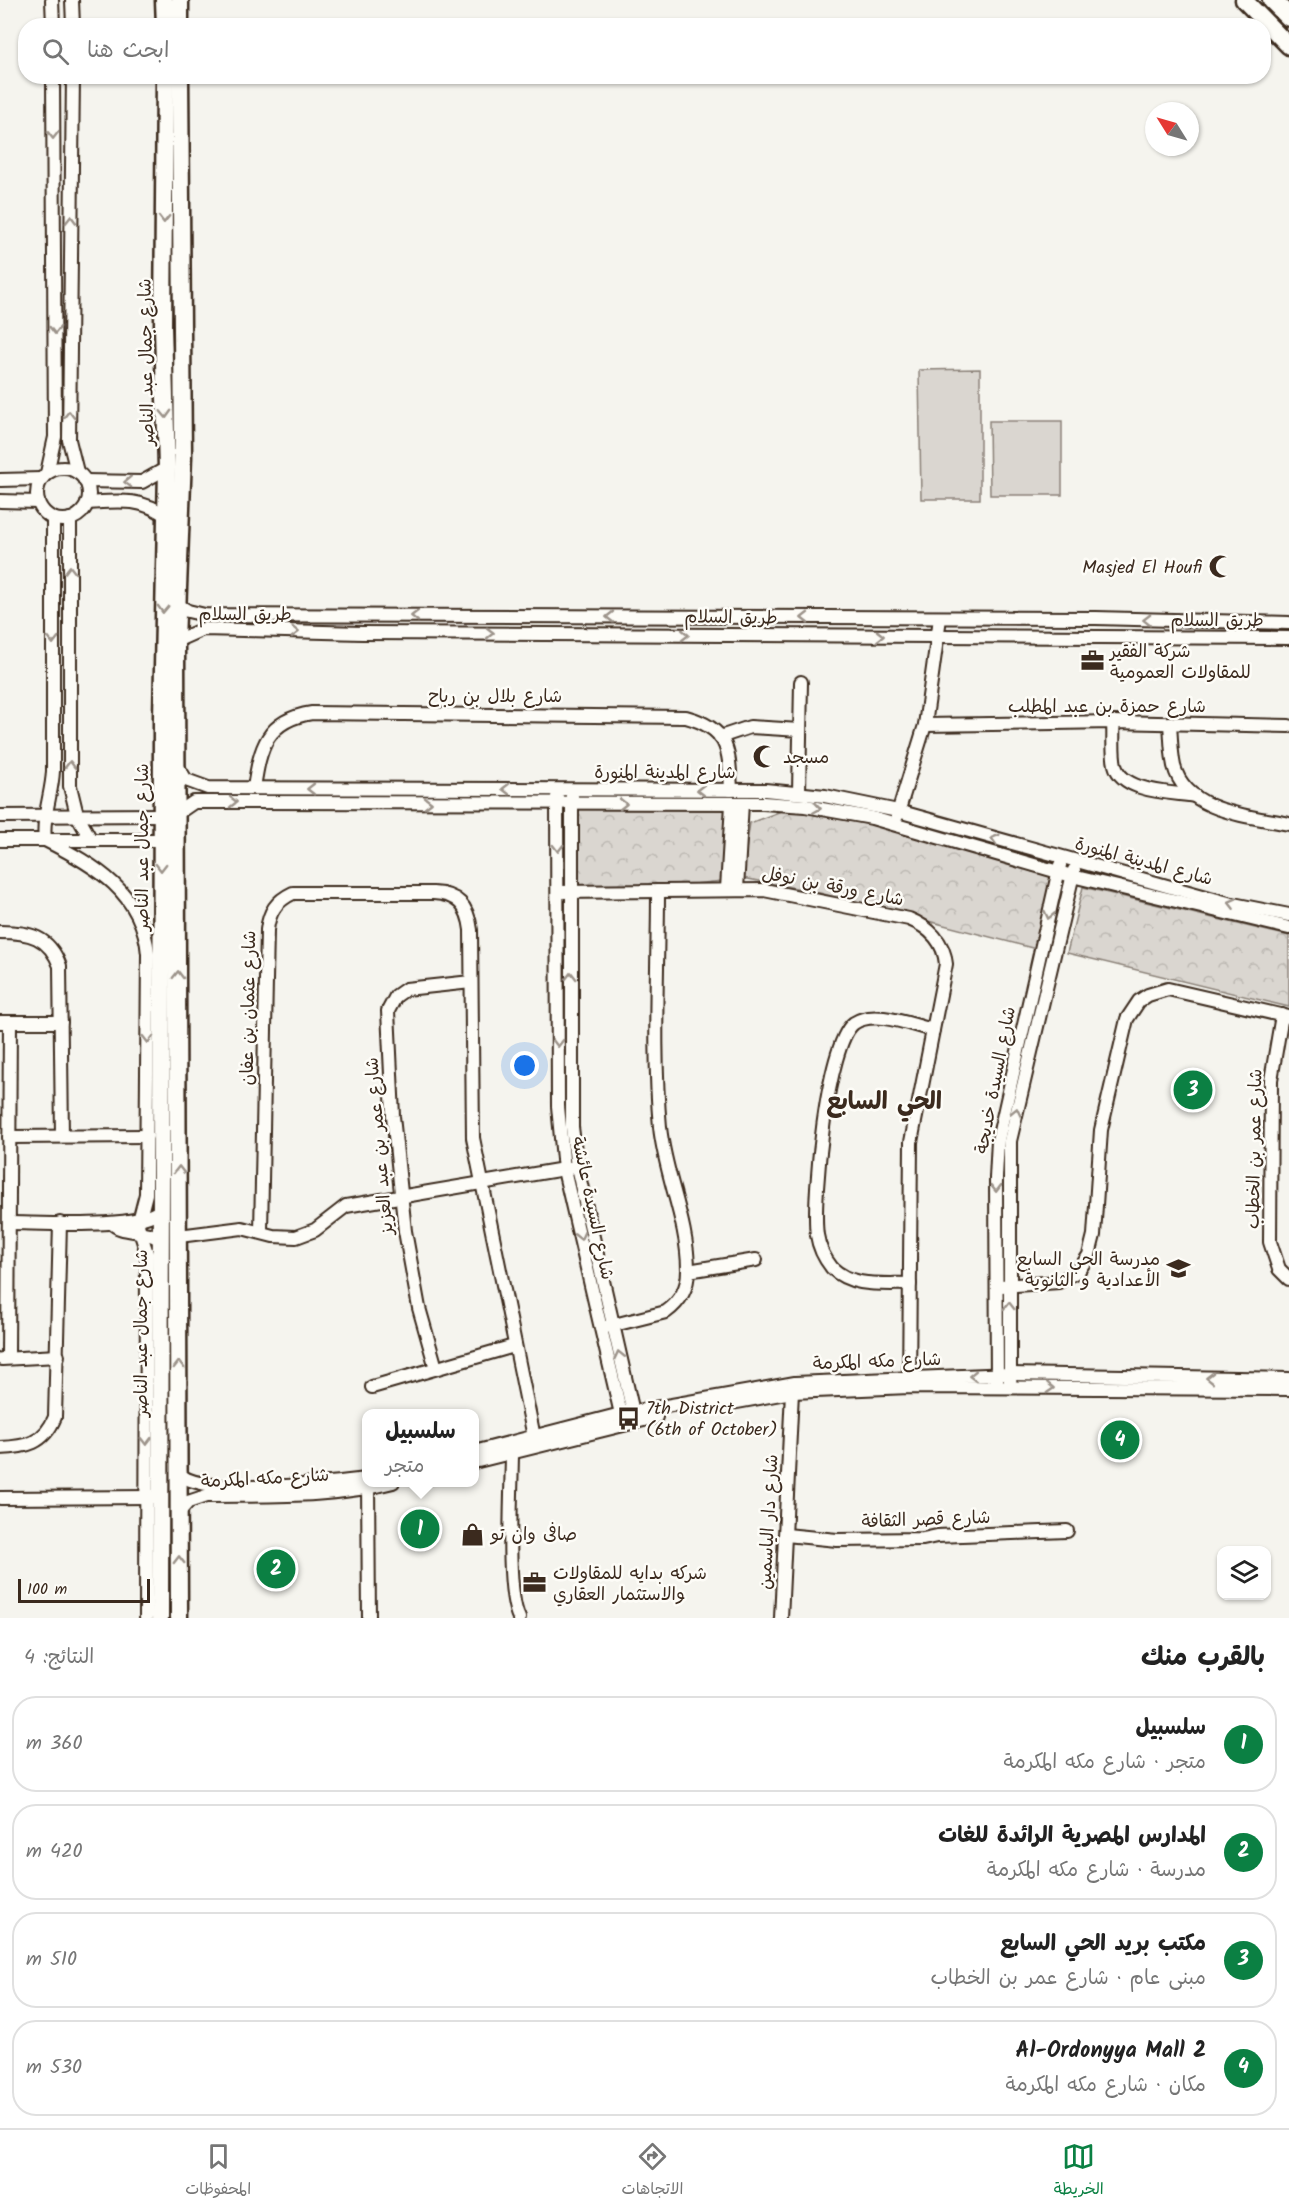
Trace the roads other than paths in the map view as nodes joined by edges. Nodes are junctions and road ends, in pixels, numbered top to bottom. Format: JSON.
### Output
{"nodes":[{"id":1,"x":52,"y":0,"type":"edge"},
{"id":2,"x":72,"y":0,"type":"edge"},
{"id":3,"x":164,"y":0,"type":"edge"},
{"id":4,"x":180,"y":0,"type":"edge"},
{"id":5,"x":1244,"y":0,"type":"edge"},
{"id":6,"x":1272,"y":0,"type":"edge"},
{"id":7,"x":1289,"y":17,"type":"edge"},
{"id":8,"x":53,"y":18,"type":"edge"},
{"id":9,"x":73,"y":18,"type":"edge"},
{"id":10,"x":165,"y":18,"type":"edge"},
{"id":11,"x":180,"y":18,"type":"edge"},
{"id":12,"x":1262,"y":18,"type":"edge"},
{"id":13,"x":1271,"y":28,"type":"edge"},
{"id":14,"x":1289,"y":46,"type":"edge"},
{"id":15,"x":53,"y":84,"type":"edge"},
{"id":16,"x":73,"y":84,"type":"edge"},
{"id":17,"x":166,"y":84,"type":"edge"},
{"id":18,"x":179,"y":84,"type":"edge"},
{"id":19,"x":172,"y":146,"type":"junction"},
{"id":20,"x":173,"y":181,"type":"junction"},
{"id":21,"x":167,"y":468,"type":"junction"},
{"id":22,"x":44,"y":476,"type":"junction"},
{"id":23,"x":81,"y":477,"type":"junction"},
{"id":24,"x":0,"y":480,"type":"edge"},
{"id":25,"x":0,"y":501,"type":"edge"},
{"id":26,"x":38,"y":502,"type":"junction"},
{"id":27,"x":87,"y":503,"type":"junction"},
{"id":28,"x":167,"y":517,"type":"junction"},
{"id":29,"x":53,"y":518,"type":"junction"},
{"id":30,"x":70,"y":519,"type":"junction"},
{"id":31,"x":178,"y":605,"type":"junction"},
{"id":32,"x":205,"y":615,"type":"junction"},
{"id":33,"x":561,"y":617,"type":"junction"},
{"id":34,"x":940,"y":618,"type":"junction"},
{"id":35,"x":1289,"y":623,"type":"edge"},
{"id":36,"x":203,"y":629,"type":"junction"},
{"id":37,"x":560,"y":633,"type":"junction"},
{"id":38,"x":938,"y":636,"type":"junction"},
{"id":39,"x":1289,"y":638,"type":"edge"},
{"id":40,"x":176,"y":641,"type":"junction"},
{"id":41,"x":801,"y":682,"type":"dead end"},
{"id":42,"x":1113,"y":722,"type":"junction"},
{"id":43,"x":1170,"y":723,"type":"junction"},
{"id":44,"x":925,"y":724,"type":"junction"},
{"id":45,"x":1289,"y":726,"type":"edge"},
{"id":46,"x":800,"y":730,"type":"junction"},
{"id":47,"x":720,"y":737,"type":"junction"},
{"id":48,"x":178,"y":767,"type":"junction"},
{"id":49,"x":208,"y":788,"type":"junction"},
{"id":50,"x":254,"y":788,"type":"junction"},
{"id":51,"x":557,"y":790,"type":"junction"},
{"id":52,"x":572,"y":790,"type":"junction"},
{"id":53,"x":731,"y":790,"type":"junction"},
{"id":54,"x":799,"y":792,"type":"junction"},
{"id":55,"x":52,"y":793,"type":"junction"},
{"id":56,"x":72,"y":793,"type":"junction"},
{"id":57,"x":1196,"y":796,"type":"junction"},
{"id":58,"x":209,"y":802,"type":"junction"},
{"id":59,"x":572,"y":803,"type":"junction"},
{"id":60,"x":737,"y":803,"type":"junction"},
{"id":61,"x":558,"y":804,"type":"junction"},
{"id":62,"x":898,"y":811,"type":"junction"},
{"id":63,"x":170,"y":814,"type":"junction"},
{"id":64,"x":77,"y":815,"type":"junction"},
{"id":65,"x":0,"y":816,"type":"edge"},
{"id":66,"x":46,"y":816,"type":"junction"},
{"id":67,"x":894,"y":824,"type":"junction"},
{"id":68,"x":1289,"y":824,"type":"edge"},
{"id":69,"x":0,"y":840,"type":"edge"},
{"id":70,"x":45,"y":840,"type":"junction"},
{"id":71,"x":91,"y":840,"type":"junction"},
{"id":72,"x":162,"y":840,"type":"junction"},
{"id":73,"x":1062,"y":858,"type":"junction"},
{"id":74,"x":1076,"y":862,"type":"junction"},
{"id":75,"x":1059,"y":872,"type":"junction"},
{"id":76,"x":1072,"y":876,"type":"junction"},
{"id":77,"x":732,"y":889,"type":"junction"},
{"id":78,"x":658,"y":891,"type":"junction"},
{"id":79,"x":558,"y":892,"type":"junction"},
{"id":80,"x":572,"y":892,"type":"junction"},
{"id":81,"x":1289,"y":915,"type":"edge"},
{"id":82,"x":1289,"y":928,"type":"edge"},
{"id":83,"x":0,"y":932,"type":"edge"},
{"id":84,"x":471,"y":982,"type":"junction"},
{"id":85,"x":1286,"y":1016,"type":"edge"},
{"id":86,"x":5,"y":1022,"type":"edge"},
{"id":87,"x":61,"y":1023,"type":"junction"},
{"id":88,"x":169,"y":1026,"type":"junction"},
{"id":89,"x":933,"y":1030,"type":"junction"},
{"id":90,"x":178,"y":1053,"type":"junction"},
{"id":91,"x":161,"y":1054,"type":"junction"},
{"id":92,"x":62,"y":1136,"type":"junction"},
{"id":93,"x":147,"y":1136,"type":"junction"},
{"id":94,"x":9,"y":1137,"type":"junction"},
{"id":95,"x":577,"y":1167,"type":"junction"},
{"id":96,"x":564,"y":1170,"type":"junction"},
{"id":97,"x":483,"y":1185,"type":"junction"},
{"id":98,"x":401,"y":1198,"type":"junction"},
{"id":99,"x":160,"y":1210,"type":"junction"},
{"id":100,"x":9,"y":1223,"type":"junction"},
{"id":101,"x":60,"y":1223,"type":"junction"},
{"id":102,"x":139,"y":1225,"type":"junction"},
{"id":103,"x":261,"y":1231,"type":"junction"},
{"id":104,"x":179,"y":1236,"type":"junction"},
{"id":105,"x":160,"y":1240,"type":"junction"},
{"id":106,"x":756,"y":1260,"type":"dead end"},
{"id":107,"x":688,"y":1271,"type":"junction"},
{"id":108,"x":1289,"y":1279,"type":"edge"},
{"id":109,"x":910,"y":1284,"type":"junction"},
{"id":110,"x":1003,"y":1285,"type":"junction"},
{"id":111,"x":607,"y":1326,"type":"junction"},
{"id":112,"x":514,"y":1346,"type":"junction"},
{"id":113,"x":58,"y":1356,"type":"junction"},
{"id":114,"x":4,"y":1358,"type":"edge"},
{"id":115,"x":436,"y":1368,"type":"junction"},
{"id":116,"x":1289,"y":1379,"type":"edge"},
{"id":117,"x":1010,"y":1380,"type":"junction"},
{"id":118,"x":997,"y":1381,"type":"junction"},
{"id":119,"x":909,"y":1382,"type":"junction"},
{"id":120,"x":372,"y":1387,"type":"dead end"},
{"id":121,"x":1289,"y":1389,"type":"edge"},
{"id":122,"x":792,"y":1392,"type":"junction"},
{"id":123,"x":627,"y":1413,"type":"junction"},
{"id":124,"x":534,"y":1437,"type":"junction"},
{"id":125,"x":0,"y":1448,"type":"edge"},
{"id":126,"x":479,"y":1451,"type":"edge"},
{"id":127,"x":512,"y":1452,"type":"junction"},
{"id":128,"x":479,"y":1461,"type":"edge"},
{"id":129,"x":179,"y":1472,"type":"junction"},
{"id":130,"x":362,"y":1484,"type":"edge"},
{"id":131,"x":368,"y":1487,"type":"edge"},
{"id":132,"x":206,"y":1491,"type":"junction"},
{"id":133,"x":153,"y":1497,"type":"junction"},
{"id":134,"x":0,"y":1498,"type":"edge"},
{"id":135,"x":180,"y":1511,"type":"junction"},
{"id":136,"x":1068,"y":1531,"type":"dead end"},
{"id":137,"x":786,"y":1535,"type":"junction"},
{"id":138,"x":146,"y":1618,"type":"edge"},
{"id":139,"x":160,"y":1618,"type":"edge"},
{"id":140,"x":179,"y":1618,"type":"edge"},
{"id":141,"x":369,"y":1618,"type":"edge"},
{"id":142,"x":519,"y":1618,"type":"edge"},
{"id":143,"x":781,"y":1618,"type":"edge"}],
"edges":[{"from":1,"to":8,"type":"street"},
{"from":2,"to":9,"type":"street"},
{"from":3,"to":10,"type":"main road"},
{"from":4,"to":11,"type":"main road"},
{"from":5,"to":12,"type":"main road"},
{"from":6,"to":7,"type":"highway"},
{"from":13,"to":14,"type":"main road"},
{"from":15,"to":22,"type":"street","one_way":true},
{"from":23,"to":16,"type":"street","one_way":true},
{"from":17,"to":19,"type":"main road","name":"شارع جمال عبد الناصر"},
{"from":18,"to":19,"type":"main road","name":"شارع جمال عبد الناصر"},
{"from":19,"to":20,"type":"main road","name":"شارع جمال عبد الناصر"},
{"from":20,"to":21,"type":"main road","name":"شارع جمال عبد الناصر","one_way":true},
{"from":20,"to":31,"type":"main road","name":"شارع جمال عبد الناصر"},
{"from":21,"to":23,"type":"street","one_way":true},
{"from":21,"to":28,"type":"main road","name":"شارع جمال عبد الناصر"},
{"from":22,"to":23,"type":"street"},
{"from":22,"to":24,"type":"street"},
{"from":22,"to":26,"type":"street"},
{"from":23,"to":27,"type":"street"},
{"from":25,"to":26,"type":"street"},
{"from":26,"to":29,"type":"street"},
{"from":27,"to":28,"type":"street"},
{"from":27,"to":30,"type":"street"},
{"from":28,"to":63,"type":"main road","name":"شارع جمال عبد الناصر","one_way":true},
{"from":29,"to":30,"type":"street"},
{"from":29,"to":55,"type":"street","one_way":true},
{"from":56,"to":30,"type":"street","one_way":true},
{"from":31,"to":32,"type":"street","name":"طريق السلام"},
{"from":31,"to":40,"type":"main road","name":"شارع جمال عبد الناصر"},
{"from":33,"to":32,"type":"street","name":"طريق السلام","one_way":true},
{"from":32,"to":36,"type":"street"},
{"from":34,"to":33,"type":"street","name":"طريق السلام","one_way":true},
{"from":33,"to":37,"type":"street"},
{"from":35,"to":34,"type":"street","name":"طريق السلام","one_way":true},
{"from":34,"to":38,"type":"street"},
{"from":36,"to":37,"type":"street","name":"طريق السلام","one_way":true},
{"from":36,"to":40,"type":"street","name":"طريق السلام"},
{"from":37,"to":38,"type":"street","name":"طريق السلام","one_way":true},
{"from":38,"to":39,"type":"street","name":"طريق السلام"},
{"from":38,"to":44,"type":"street"},
{"from":40,"to":48,"type":"main road","name":"شارع جمال عبد الناصر"},
{"from":41,"to":46,"type":"street"},
{"from":42,"to":43,"type":"street","name":"شارع حمزة بن عبد المطلب"},
{"from":42,"to":44,"type":"street","name":"شارع حمزة بن عبد المطلب"},
{"from":42,"to":57,"type":"street"},
{"from":43,"to":45,"type":"street","name":"شارع حمزة بن عبد المطلب"},
{"from":43,"to":57,"type":"street"},
{"from":44,"to":62,"type":"street"},
{"from":46,"to":47,"type":"street"},
{"from":46,"to":54,"type":"street"},
{"from":47,"to":50,"type":"street","name":"شارع بلال بن رباح"},
{"from":47,"to":53,"type":"street"},
{"from":48,"to":49,"type":"street","name":"شارع المدينة المنورة"},
{"from":48,"to":63,"type":"main road","name":"شارع جمال عبد الناصر"},
{"from":49,"to":50,"type":"street","name":"شارع المدينة المنورة"},
{"from":49,"to":58,"type":"street"},
{"from":51,"to":50,"type":"street","name":"شارع المدينة المنورة","one_way":true},
{"from":51,"to":52,"type":"street","name":"شارع المدينة المنورة"},
{"from":51,"to":61,"type":"street","name":"شارع السيدة عائشة"},
{"from":53,"to":52,"type":"street","name":"شارع المدينة المنورة","one_way":true},
{"from":52,"to":59,"type":"street","name":"شارع السيدة عائشة"},
{"from":53,"to":54,"type":"street","name":"شارع المدينة المنورة"},
{"from":54,"to":62,"type":"street","name":"شارع المدينة المنورة"},
{"from":55,"to":56,"type":"street"},
{"from":55,"to":66,"type":"street"},
{"from":56,"to":64,"type":"street"},
{"from":57,"to":68,"type":"street"},
{"from":58,"to":61,"type":"street","name":"شارع المدينة المنورة","one_way":true},
{"from":58,"to":63,"type":"street","name":"شارع المدينة المنورة"},
{"from":59,"to":60,"type":"street","name":"شارع المدينة المنورة","one_way":true},
{"from":59,"to":61,"type":"street","name":"شارع المدينة المنورة"},
{"from":59,"to":80,"type":"street","name":"شارع السيدة عائشة"},
{"from":60,"to":67,"type":"street","name":"شارع المدينة المنورة","one_way":true},
{"from":60,"to":77,"type":"street"},
{"from":61,"to":79,"type":"street","name":"شارع السيدة عائشة","one_way":true},
{"from":62,"to":67,"type":"street"},
{"from":73,"to":62,"type":"street","name":"شارع المدينة المنورة","one_way":true},
{"from":63,"to":64,"type":"street"},
{"from":63,"to":72,"type":"main road","name":"شارع جمال عبد الناصر"},
{"from":88,"to":63,"type":"main road","name":"شارع جمال عبد الناصر","one_way":true},
{"from":64,"to":66,"type":"street"},
{"from":64,"to":71,"type":"street"},
{"from":65,"to":66,"type":"street"},
{"from":66,"to":70,"type":"street"},
{"from":67,"to":75,"type":"street","name":"شارع المدينة المنورة"},
{"from":69,"to":70,"type":"street"},
{"from":70,"to":71,"type":"street"},
{"from":70,"to":93,"type":"street","one_way":true},
{"from":71,"to":72,"type":"street"},
{"from":72,"to":88,"type":"main road","name":"شارع جمال عبد الناصر","one_way":true},
{"from":73,"to":74,"type":"street","name":"شارع المدينة المنورة"},
{"from":73,"to":75,"type":"street","name":"شارع السيدة خديجة"},
{"from":74,"to":76,"type":"street","name":"شارع السيدة خديجة"},
{"from":81,"to":74,"type":"street","name":"شارع المدينة المنورة","one_way":true},
{"from":75,"to":76,"type":"street","name":"شارع المدينة المنورة"},
{"from":75,"to":110,"type":"street","name":"شارع السيدة خديجة","one_way":true},
{"from":76,"to":82,"type":"street","name":"شارع المدينة المنورة"},
{"from":110,"to":76,"type":"street","name":"شارع السيدة خديجة","one_way":true},
{"from":77,"to":78,"type":"street","name":"شارع ورقة بن نوفل"},
{"from":77,"to":89,"type":"street","name":"شارع ورقة بن نوفل"},
{"from":78,"to":80,"type":"street","name":"شارع ورقة بن نوفل"},
{"from":78,"to":107,"type":"street"},
{"from":79,"to":80,"type":"street","name":"شارع ورقة بن نوفل"},
{"from":79,"to":96,"type":"street","name":"شارع السيدة عائشة","one_way":true},
{"from":95,"to":80,"type":"street","name":"شارع السيدة عائشة","one_way":true},
{"from":83,"to":87,"type":"street"},
{"from":84,"to":97,"type":"street","name":"شارع عثمان بن عفان"},
{"from":84,"to":98,"type":"street","name":"شارع عمر بن عبد العزيز"},
{"from":84,"to":103,"type":"street","name":"شارع عثمان بن عفان"},
{"from":85,"to":108,"type":"street","name":"شارع عمر بن الخطاب"},
{"from":85,"to":110,"type":"street"},
{"from":86,"to":87,"type":"street"},
{"from":86,"to":94,"type":"street"},
{"from":87,"to":92,"type":"street"},
{"from":88,"to":90,"type":"main road","name":"شارع جمال عبد الناصر"},
{"from":88,"to":91,"type":"main road","name":"شارع جمال عبد الناصر"},
{"from":89,"to":109,"type":"street","name":"شارع ورقة بن نوفل"},
{"from":89,"to":109,"type":"street"},
{"from":90,"to":91,"type":"main road"},
{"from":104,"to":90,"type":"main road","name":"شارع جمال عبد الناصر","one_way":true},
{"from":91,"to":99,"type":"main road","name":"شارع جمال عبد الناصر"},
{"from":92,"to":93,"type":"street"},
{"from":92,"to":94,"type":"street"},
{"from":93,"to":102,"type":"street"},
{"from":94,"to":100,"type":"street"},
{"from":95,"to":96,"type":"street"},
{"from":95,"to":111,"type":"street","name":"شارع السيدة عائشة"},
{"from":96,"to":97,"type":"street"},
{"from":96,"to":111,"type":"street","name":"شارع السيدة عائشة","one_way":true},
{"from":97,"to":98,"type":"street"},
{"from":97,"to":112,"type":"street","name":"شارع عثمان بن عفان"},
{"from":98,"to":103,"type":"street"},
{"from":98,"to":115,"type":"street","name":"شارع عمر بن عبد العزيز"},
{"from":99,"to":102,"type":"street"},
{"from":99,"to":105,"type":"main road","name":"شارع جمال عبد الناصر"},
{"from":100,"to":101,"type":"street"},
{"from":100,"to":114,"type":"street"},
{"from":101,"to":102,"type":"street"},
{"from":101,"to":113,"type":"street"},
{"from":102,"to":105,"type":"street"},
{"from":102,"to":133,"type":"street","one_way":true},
{"from":103,"to":104,"type":"street"},
{"from":129,"to":104,"type":"main road","name":"شارع جمال عبد الناصر","one_way":true},
{"from":105,"to":133,"type":"main road","name":"شارع جمال عبد الناصر"},
{"from":106,"to":107,"type":"street"},
{"from":107,"to":111,"type":"street"},
{"from":109,"to":119,"type":"street","name":"شارع ورقة بن نوفل"},
{"from":117,"to":110,"type":"street","name":"شارع السيدة خديجة","one_way":true},
{"from":110,"to":118,"type":"street","name":"شارع السيدة خديجة"},
{"from":111,"to":123,"type":"street","name":"شارع السيدة عائشة"},
{"from":112,"to":115,"type":"street"},
{"from":112,"to":124,"type":"street","name":"شارع عثمان بن عفان"},
{"from":113,"to":114,"type":"street"},
{"from":113,"to":125,"type":"street"},
{"from":115,"to":120,"type":"street"},
{"from":116,"to":117,"type":"street","name":"شارع مكه المكرمة","one_way":true},
{"from":117,"to":118,"type":"street","name":"شارع مكه المكرمة"},
{"from":117,"to":121,"type":"street","name":"شارع مكه المكرمة","one_way":true},
{"from":118,"to":119,"type":"street","name":"شارع مكه المكرمة"},
{"from":119,"to":122,"type":"street","name":"شارع مكه المكرمة"},
{"from":119,"to":123,"type":"street","name":"شارع مكه المكرمة"},
{"from":122,"to":127,"type":"street","name":"شارع مكه المكرمة"},
{"from":122,"to":137,"type":"street","name":"شارع دار الياسمين"},
{"from":123,"to":124,"type":"street","name":"شارع مكه المكرمة"},
{"from":124,"to":126,"type":"street","name":"شارع مكه المكرمة"},
{"from":127,"to":128,"type":"street","name":"شارع مكه المكرمة"},
{"from":127,"to":142,"type":"street"},
{"from":129,"to":132,"type":"street","name":"شارع مكه المكرمة"},
{"from":129,"to":135,"type":"main road","name":"شارع جمال عبد الناصر"},
{"from":130,"to":132,"type":"street","name":"شارع مكه المكرمة"},
{"from":131,"to":141,"type":"street"},
{"from":132,"to":135,"type":"street","name":"شارع مكه المكرمة"},
{"from":133,"to":134,"type":"street"},
{"from":133,"to":138,"type":"street"},
{"from":133,"to":139,"type":"main road","name":"شارع جمال عبد الناصر"},
{"from":140,"to":135,"type":"main road","name":"شارع جمال عبد الناصر","one_way":true},
{"from":136,"to":137,"type":"street","name":"شارع قصر الثقافة"},
{"from":137,"to":143,"type":"street","name":"شارع دار الياسمين"}]}
